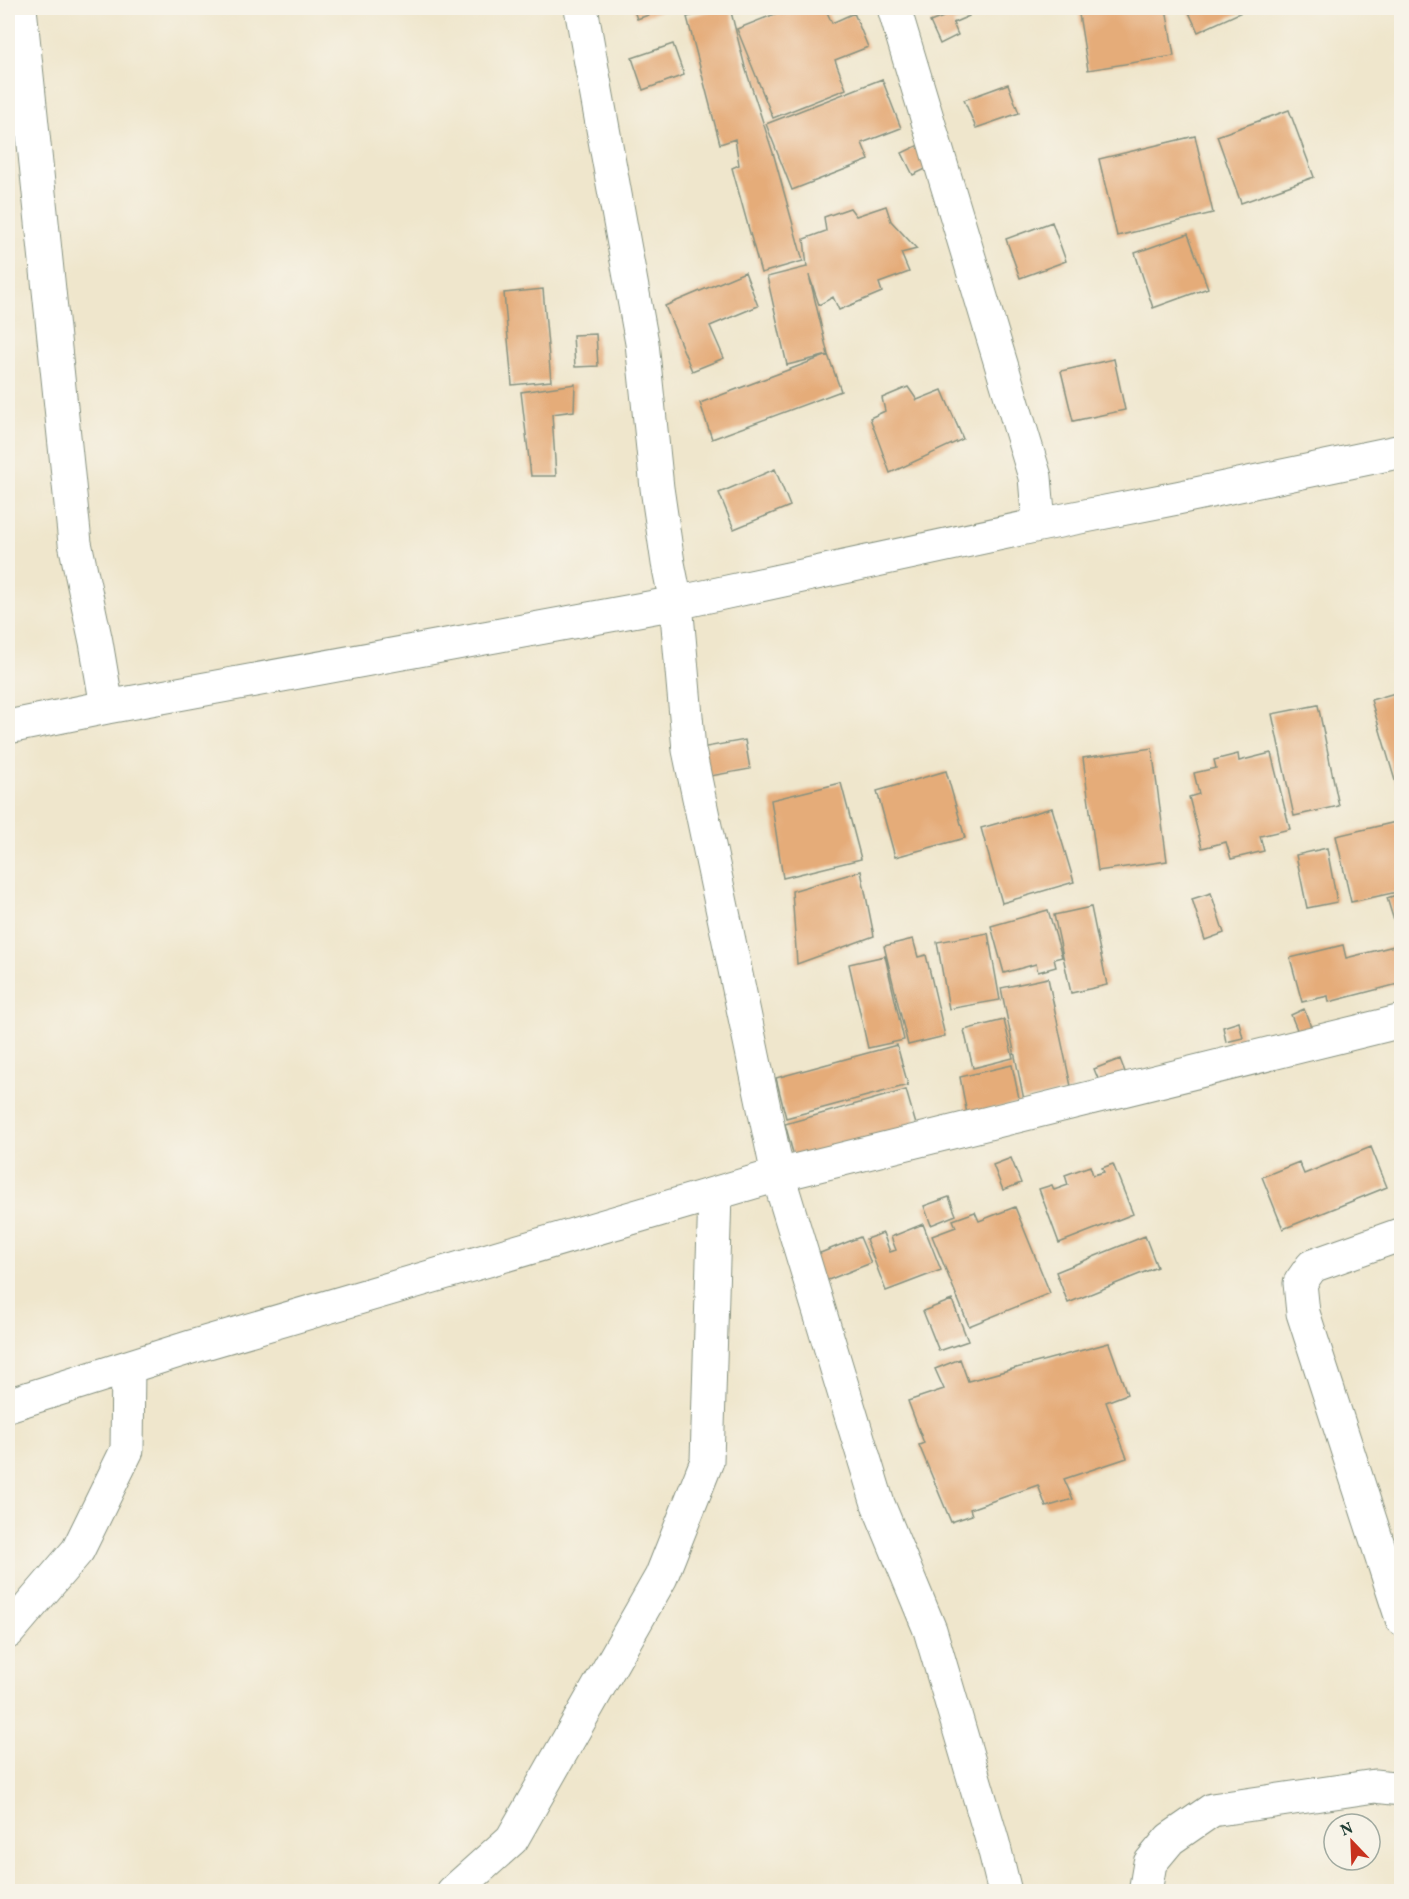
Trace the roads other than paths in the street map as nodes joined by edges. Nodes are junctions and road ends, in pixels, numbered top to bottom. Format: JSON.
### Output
{"nodes":[{"id":1,"x":20,"y":8,"type":"edge"},
{"id":2,"x":581,"y":8,"type":"edge"},
{"id":3,"x":894,"y":8,"type":"edge"},
{"id":4,"x":1401,"y":451,"type":"edge"},
{"id":5,"x":1039,"y":525,"type":"junction"},
{"id":6,"x":676,"y":603,"type":"junction"},
{"id":7,"x":107,"y":707,"type":"junction"},
{"id":8,"x":8,"y":727,"type":"edge"},
{"id":9,"x":1401,"y":1021,"type":"edge"},
{"id":10,"x":778,"y":1175,"type":"junction"},
{"id":11,"x":715,"y":1194,"type":"junction"},
{"id":12,"x":1401,"y":1234,"type":"edge"},
{"id":13,"x":128,"y":1367,"type":"junction"},
{"id":14,"x":8,"y":1405,"type":"edge"},
{"id":15,"x":1401,"y":1618,"type":"edge"},
{"id":16,"x":8,"y":1632,"type":"edge"},
{"id":17,"x":1401,"y":1789,"type":"edge"},
{"id":18,"x":453,"y":1892,"type":"edge"},
{"id":19,"x":1005,"y":1892,"type":"edge"},
{"id":20,"x":1145,"y":1892,"type":"edge"}],
"edges":[{"from":1,"to":7,"type":"street"},
{"from":2,"to":6,"type":"street"},
{"from":3,"to":5,"type":"street"},
{"from":4,"to":5,"type":"street"},
{"from":5,"to":6,"type":"street"},
{"from":6,"to":7,"type":"street"},
{"from":6,"to":10,"type":"street"},
{"from":7,"to":8,"type":"street"},
{"from":9,"to":10,"type":"street"},
{"from":10,"to":11,"type":"street"},
{"from":10,"to":19,"type":"street"},
{"from":11,"to":13,"type":"street"},
{"from":11,"to":18,"type":"street"},
{"from":12,"to":15,"type":"street"},
{"from":13,"to":14,"type":"street"},
{"from":13,"to":16,"type":"street"},
{"from":17,"to":20,"type":"street"}]}
